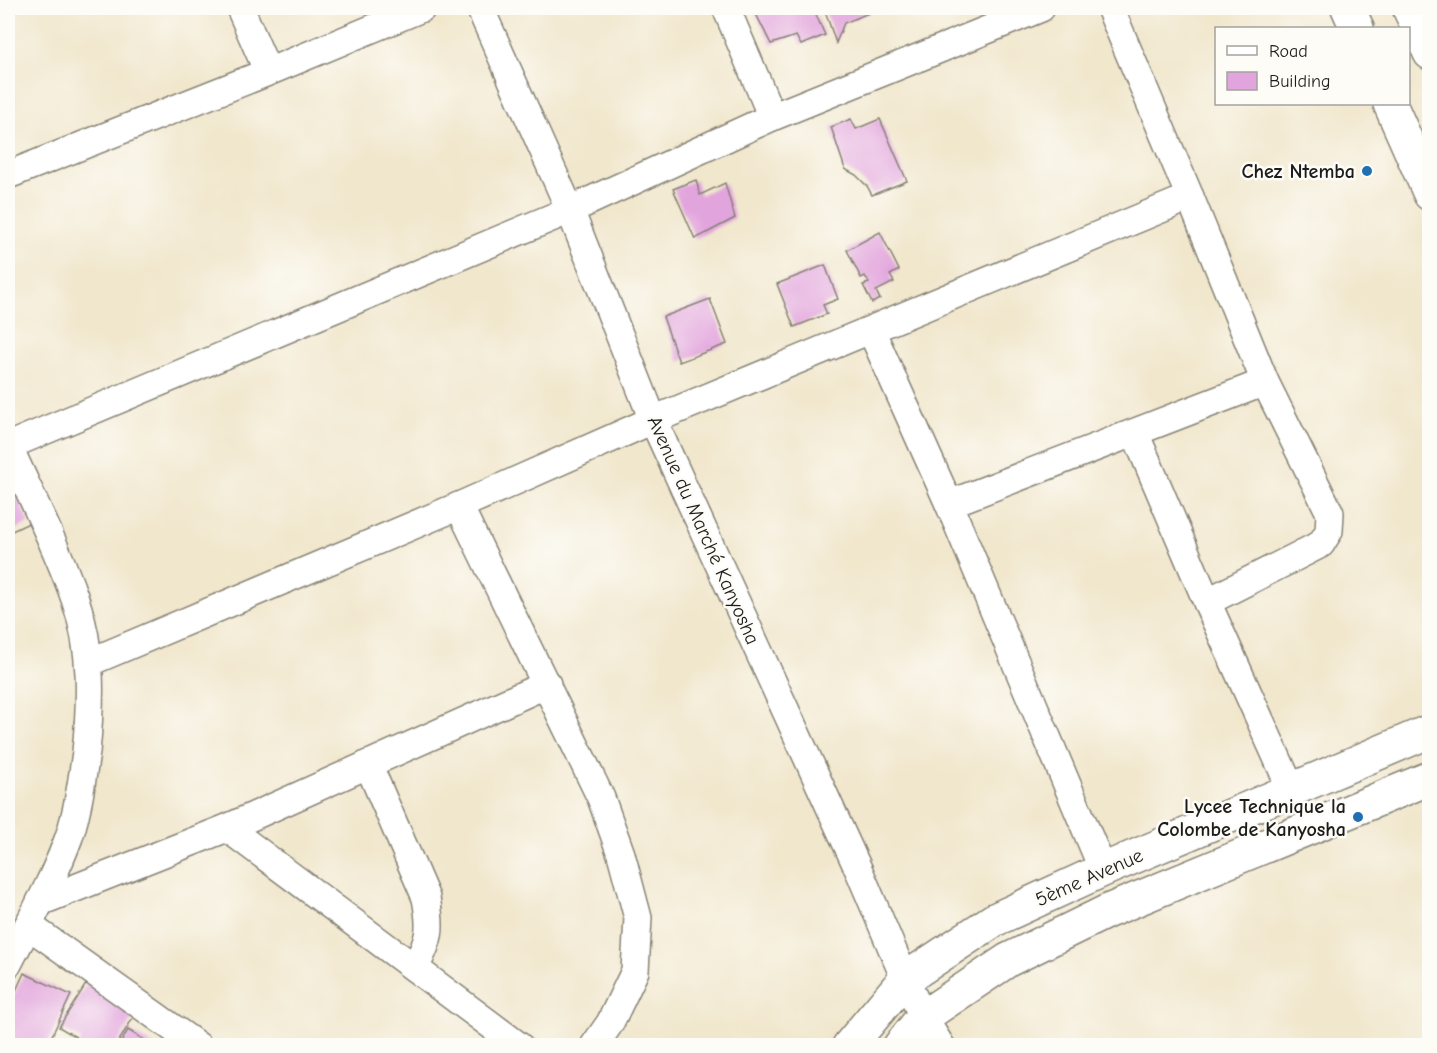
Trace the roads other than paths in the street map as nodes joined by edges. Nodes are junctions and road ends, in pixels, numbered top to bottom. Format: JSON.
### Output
{"nodes":[{"id":1,"x":240,"y":8,"type":"edge"},
{"id":2,"x":422,"y":8,"type":"edge"},
{"id":3,"x":480,"y":8,"type":"edge"},
{"id":4,"x":726,"y":8,"type":"edge"},
{"id":5,"x":1041,"y":8,"type":"edge"},
{"id":6,"x":1110,"y":8,"type":"edge"},
{"id":7,"x":1348,"y":8,"type":"edge"},
{"id":8,"x":1409,"y":8,"type":"edge"},
{"id":9,"x":1357,"y":27,"type":"edge"},
{"id":10,"x":1430,"y":53,"type":"edge"},
{"id":11,"x":268,"y":72,"type":"junction"},
{"id":12,"x":1390,"y":105,"type":"edge"},
{"id":13,"x":772,"y":117,"type":"junction"},
{"id":14,"x":8,"y":176,"type":"edge"},
{"id":15,"x":1430,"y":194,"type":"edge"},
{"id":16,"x":1190,"y":196,"type":"junction"},
{"id":17,"x":570,"y":210,"type":"junction"},
{"id":18,"x":871,"y":330,"type":"junction"},
{"id":19,"x":1264,"y":382,"type":"junction"},
{"id":20,"x":653,"y":420,"type":"junction"},
{"id":21,"x":1135,"y":433,"type":"junction"},
{"id":22,"x":8,"y":446,"type":"edge"},
{"id":23,"x":949,"y":504,"type":"junction"},
{"id":24,"x":459,"y":506,"type":"junction"},
{"id":25,"x":1207,"y":602,"type":"junction"},
{"id":26,"x":90,"y":662,"type":"junction"},
{"id":27,"x":547,"y":684,"type":"junction"},
{"id":28,"x":1430,"y":731,"type":"edge"},
{"id":29,"x":368,"y":764,"type":"junction"},
{"id":30,"x":1428,"y":784,"type":"edge"},
{"id":31,"x":1292,"y":791,"type":"junction"},
{"id":32,"x":227,"y":828,"type":"junction"},
{"id":33,"x":1103,"y":870,"type":"junction"},
{"id":34,"x":34,"y":914,"type":"junction"},
{"id":35,"x":8,"y":964,"type":"edge"},
{"id":36,"x":415,"y":968,"type":"junction"},
{"id":37,"x":905,"y":979,"type":"junction"},
{"id":38,"x":923,"y":1017,"type":"junction"},
{"id":39,"x":198,"y":1046,"type":"edge"},
{"id":40,"x":519,"y":1046,"type":"edge"},
{"id":41,"x":594,"y":1046,"type":"edge"},
{"id":42,"x":849,"y":1046,"type":"edge"},
{"id":43,"x":900,"y":1046,"type":"edge"},
{"id":44,"x":941,"y":1046,"type":"edge"}],
"edges":[{"from":1,"to":11,"type":"street"},
{"from":2,"to":11,"type":"street"},
{"from":3,"to":17,"type":"street","name":"Avenue du Marché Kanyosha"},
{"from":4,"to":13,"type":"street"},
{"from":5,"to":13,"type":"street"},
{"from":6,"to":16,"type":"street"},
{"from":7,"to":9,"type":"street"},
{"from":8,"to":10,"type":"street"},
{"from":11,"to":14,"type":"street"},
{"from":12,"to":15,"type":"street"},
{"from":13,"to":17,"type":"street"},
{"from":16,"to":18,"type":"street"},
{"from":16,"to":19,"type":"street"},
{"from":17,"to":20,"type":"street","name":"Avenue du Marché Kanyosha"},
{"from":17,"to":22,"type":"street"},
{"from":18,"to":20,"type":"street"},
{"from":18,"to":23,"type":"street"},
{"from":19,"to":21,"type":"street"},
{"from":19,"to":25,"type":"street"},
{"from":20,"to":24,"type":"street"},
{"from":20,"to":37,"type":"street","name":"Avenue du Marché Kanyosha"},
{"from":21,"to":23,"type":"street"},
{"from":21,"to":25,"type":"street"},
{"from":22,"to":26,"type":"street"},
{"from":23,"to":33,"type":"street"},
{"from":24,"to":26,"type":"street"},
{"from":24,"to":27,"type":"street"},
{"from":25,"to":31,"type":"street"},
{"from":26,"to":34,"type":"street"},
{"from":27,"to":29,"type":"street"},
{"from":27,"to":41,"type":"street"},
{"from":28,"to":31,"type":"street","name":"5ème Avenue"},
{"from":29,"to":32,"type":"street"},
{"from":29,"to":36,"type":"street"},
{"from":30,"to":38,"type":"street","name":"5ème Avenue"},
{"from":31,"to":33,"type":"street","name":"5ème Avenue"},
{"from":32,"to":34,"type":"street"},
{"from":32,"to":36,"type":"street"},
{"from":33,"to":37,"type":"street","name":"5ème Avenue"},
{"from":34,"to":35,"type":"street"},
{"from":34,"to":39,"type":"street"},
{"from":36,"to":40,"type":"street"},
{"from":37,"to":38,"type":"street","name":"Avenue du Marché Kanyosha"},
{"from":37,"to":42,"type":"street","name":"5ème Avenue"},
{"from":38,"to":43,"type":"street","name":"5ème Avenue"},
{"from":38,"to":44,"type":"street","name":"Avenue du Marché Kanyosha"}]}
